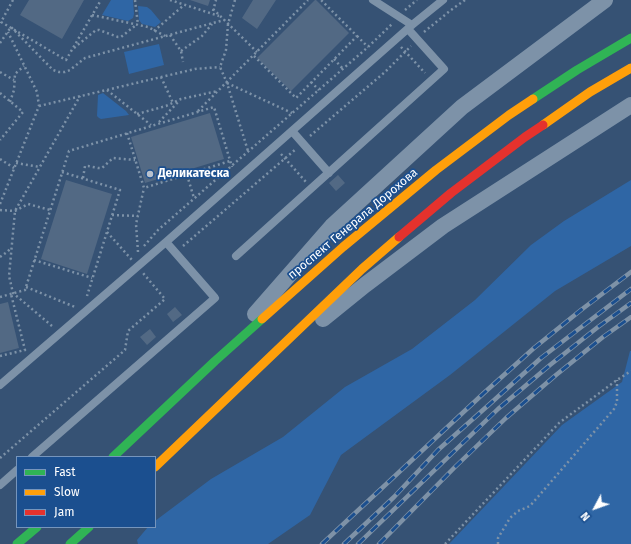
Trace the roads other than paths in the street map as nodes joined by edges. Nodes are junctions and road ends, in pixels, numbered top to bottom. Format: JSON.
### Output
{"nodes":[{"id":1,"x":373,"y":0,"type":"edge"},
{"id":2,"x":443,"y":0,"type":"edge"},
{"id":3,"x":605,"y":0,"type":"edge"},
{"id":4,"x":410,"y":27,"type":"junction"},
{"id":5,"x":631,"y":38,"type":"edge"},
{"id":6,"x":631,"y":68,"type":"edge"},
{"id":7,"x":631,"y":105,"type":"edge"},
{"id":8,"x":292,"y":131,"type":"junction"},
{"id":9,"x":329,"y":172,"type":"junction"},
{"id":10,"x":166,"y":242,"type":"junction"},
{"id":11,"x":236,"y":256,"type":"dead end"},
{"id":12,"x":215,"y":361,"type":"junction"},
{"id":13,"x":0,"y":385,"type":"edge"},
{"id":14,"x":239,"y":387,"type":"junction"},
{"id":15,"x":33,"y":456,"type":"edge"},
{"id":16,"x":114,"y":456,"type":"edge"},
{"id":17,"x":156,"y":466,"type":"edge"},
{"id":18,"x":16,"y":471,"type":"edge"},
{"id":19,"x":0,"y":485,"type":"edge"},
{"id":20,"x":36,"y":528,"type":"edge"},
{"id":21,"x":88,"y":528,"type":"edge"},
{"id":22,"x":17,"y":544,"type":"edge"},
{"id":23,"x":70,"y":544,"type":"edge"}],
"edges":[{"from":1,"to":4,"type":"lane"},
{"from":2,"to":4,"type":"lane"},
{"from":3,"to":12,"type":"street"},
{"from":4,"to":8,"type":"lane"},
{"from":4,"to":9,"type":"lane"},
{"from":5,"to":12,"type":"main road","name":"проспект Генерала Дорохова"},
{"from":6,"to":14,"type":"main road"},
{"from":7,"to":14,"type":"street"},
{"from":8,"to":9,"type":"lane"},
{"from":8,"to":10,"type":"lane"},
{"from":9,"to":11,"type":"lane"},
{"from":10,"to":13,"type":"lane"},
{"from":10,"to":15,"type":"lane"},
{"from":12,"to":16,"type":"main road","name":"проспект Генерала Дорохова"},
{"from":14,"to":17,"type":"main road"},
{"from":18,"to":19,"type":"lane"},
{"from":20,"to":22,"type":"main road"},
{"from":21,"to":23,"type":"main road"}]}
